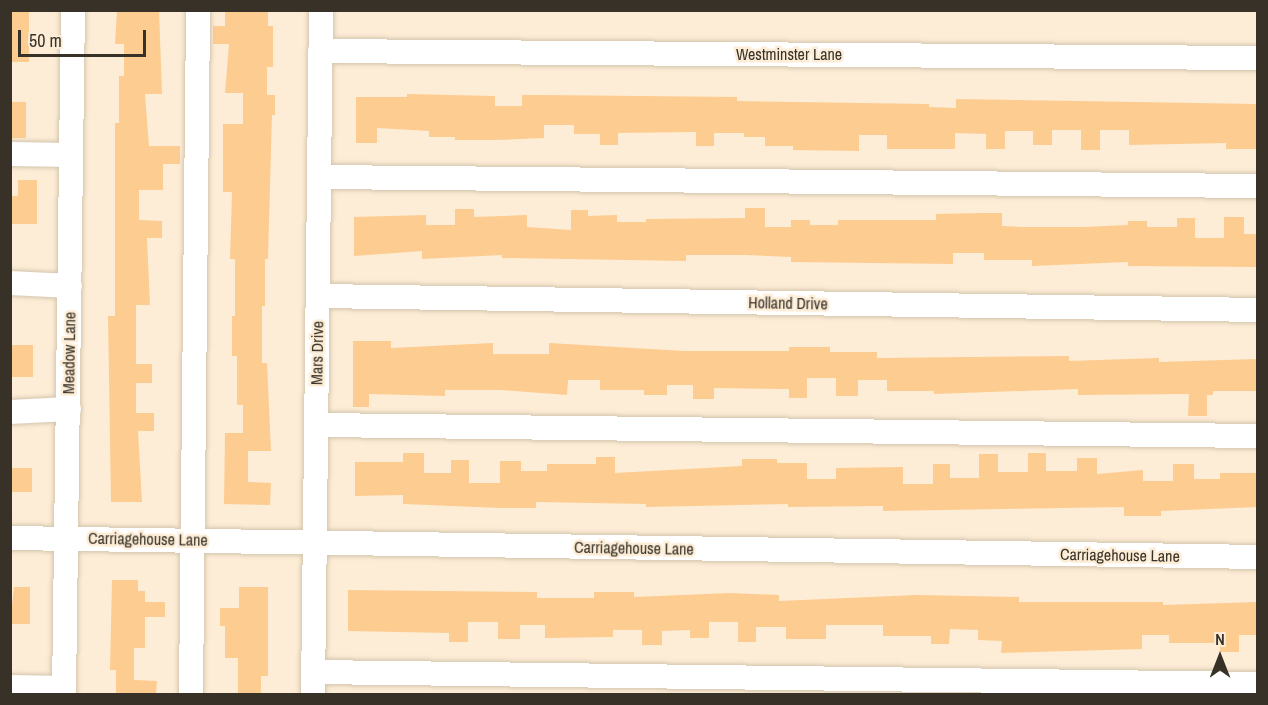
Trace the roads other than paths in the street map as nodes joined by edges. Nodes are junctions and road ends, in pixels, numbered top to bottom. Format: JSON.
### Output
{"nodes":[{"id":1,"x":73,"y":10,"type":"edge"},
{"id":2,"x":198,"y":10,"type":"edge"},
{"id":3,"x":321,"y":10,"type":"edge"},
{"id":4,"x":320,"y":51,"type":"junction"},
{"id":5,"x":1257,"y":58,"type":"edge"},
{"id":6,"x":10,"y":154,"type":"edge"},
{"id":7,"x":71,"y":155,"type":"junction"},
{"id":8,"x":319,"y":177,"type":"junction"},
{"id":9,"x":1257,"y":186,"type":"edge"},
{"id":10,"x":10,"y":283,"type":"edge"},
{"id":11,"x":70,"y":286,"type":"junction"},
{"id":12,"x":318,"y":296,"type":"junction"},
{"id":13,"x":1257,"y":309,"type":"edge"},
{"id":14,"x":69,"y":409,"type":"junction"},
{"id":15,"x":10,"y":412,"type":"edge"},
{"id":16,"x":316,"y":425,"type":"junction"},
{"id":17,"x":1257,"y":436,"type":"edge"},
{"id":18,"x":10,"y":538,"type":"edge"},
{"id":19,"x":67,"y":538,"type":"junction"},
{"id":20,"x":194,"y":540,"type":"junction"},
{"id":21,"x":315,"y":542,"type":"junction"},
{"id":22,"x":1257,"y":557,"type":"edge"},
{"id":23,"x":313,"y":683,"type":"edge"},
{"id":24,"x":1257,"y":684,"type":"edge"},
{"id":25,"x":10,"y":687,"type":"edge"},
{"id":26,"x":64,"y":691,"type":"edge"},
{"id":27,"x":191,"y":694,"type":"edge"}],
"edges":[{"from":1,"to":7,"type":"street","name":"Meadow Lane"},
{"from":2,"to":20,"type":"street"},
{"from":3,"to":4,"type":"street","name":"Mars Drive"},
{"from":4,"to":5,"type":"street","name":"Westminster Lane"},
{"from":4,"to":8,"type":"street","name":"Mars Drive"},
{"from":6,"to":7,"type":"street"},
{"from":7,"to":11,"type":"street","name":"Meadow Lane"},
{"from":8,"to":9,"type":"street"},
{"from":8,"to":12,"type":"street","name":"Mars Drive"},
{"from":10,"to":11,"type":"street"},
{"from":11,"to":14,"type":"street","name":"Meadow Lane"},
{"from":12,"to":13,"type":"street","name":"Holland Drive"},
{"from":12,"to":16,"type":"street","name":"Mars Drive"},
{"from":14,"to":15,"type":"street"},
{"from":14,"to":19,"type":"street","name":"Meadow Lane"},
{"from":16,"to":17,"type":"street"},
{"from":16,"to":21,"type":"street","name":"Mars Drive"},
{"from":18,"to":19,"type":"street","name":"Carriagehouse Lane"},
{"from":19,"to":20,"type":"street","name":"Carriagehouse Lane"},
{"from":19,"to":26,"type":"street","name":"Meadow Lane"},
{"from":20,"to":21,"type":"street","name":"Carriagehouse Lane"},
{"from":20,"to":27,"type":"street"},
{"from":21,"to":22,"type":"street","name":"Carriagehouse Lane"},
{"from":21,"to":23,"type":"street","name":"Mars Drive"},
{"from":23,"to":24,"type":"street"},
{"from":25,"to":26,"type":"street"}]}
